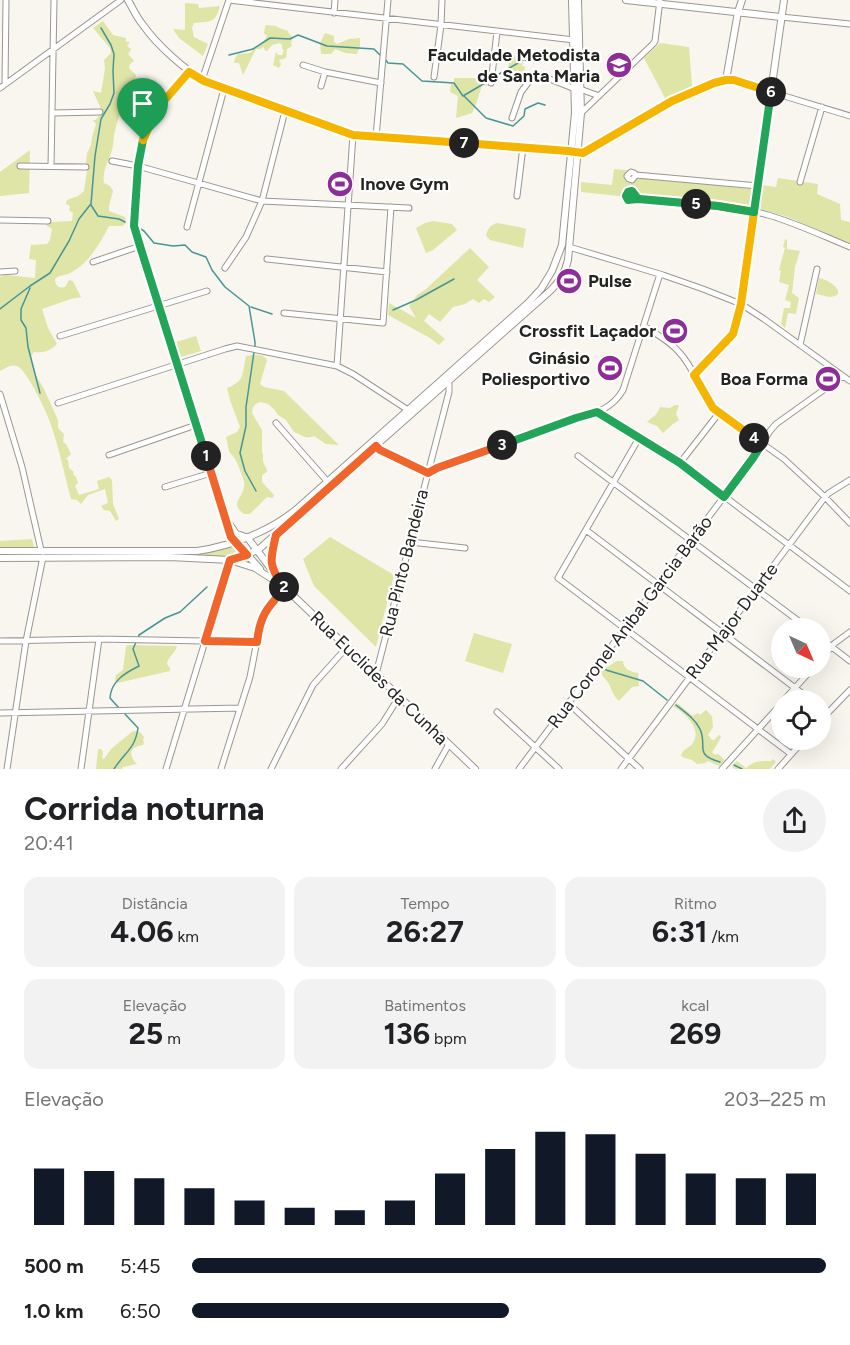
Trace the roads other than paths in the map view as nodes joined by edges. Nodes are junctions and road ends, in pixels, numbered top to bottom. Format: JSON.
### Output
{"nodes":[{"id":1,"x":6,"y":0,"type":"edge"},
{"id":2,"x":54,"y":0,"type":"edge"},
{"id":3,"x":121,"y":0,"type":"edge"},
{"id":4,"x":128,"y":0,"type":"edge"},
{"id":5,"x":229,"y":0,"type":"edge"},
{"id":6,"x":335,"y":0,"type":"edge"},
{"id":7,"x":388,"y":0,"type":"edge"},
{"id":8,"x":442,"y":0,"type":"edge"},
{"id":9,"x":576,"y":0,"type":"edge"},
{"id":10,"x":626,"y":0,"type":"edge"},
{"id":11,"x":742,"y":0,"type":"edge"},
{"id":12,"x":784,"y":0,"type":"edge"},
{"id":13,"x":660,"y":2,"type":"edge"},
{"id":14,"x":738,"y":12,"type":"junction"},
{"id":15,"x":334,"y":13,"type":"junction"},
{"id":16,"x":781,"y":17,"type":"junction"},
{"id":17,"x":387,"y":19,"type":"junction"},
{"id":18,"x":850,"y":24,"type":"edge"},
{"id":19,"x":441,"y":26,"type":"junction"},
{"id":20,"x":497,"y":32,"type":"junction"},
{"id":21,"x":574,"y":40,"type":"junction"},
{"id":22,"x":54,"y":49,"type":"junction"},
{"id":23,"x":303,"y":65,"type":"dead end"},
{"id":24,"x":189,"y":72,"type":"junction"},
{"id":25,"x":325,"y":72,"type":"junction"},
{"id":26,"x":434,"y":78,"type":"dead end"},
{"id":27,"x":202,"y":80,"type":"junction"},
{"id":28,"x":726,"y":80,"type":"junction"},
{"id":29,"x":381,"y":83,"type":"junction"},
{"id":30,"x":491,"y":83,"type":"dead end"},
{"id":31,"x":3,"y":86,"type":"edge"},
{"id":32,"x":321,"y":86,"type":"dead end"},
{"id":33,"x":224,"y":89,"type":"junction"},
{"id":34,"x":578,"y":89,"type":"junction"},
{"id":35,"x":771,"y":92,"type":"junction"},
{"id":36,"x":599,"y":96,"type":"junction"},
{"id":37,"x":822,"y":107,"type":"junction"},
{"id":38,"x":285,"y":111,"type":"junction"},
{"id":39,"x":100,"y":112,"type":"dead end"},
{"id":40,"x":52,"y":113,"type":"junction"},
{"id":41,"x":580,"y":113,"type":"junction"},
{"id":42,"x":850,"y":116,"type":"edge"},
{"id":43,"x":512,"y":118,"type":"dead end"},
{"id":44,"x":353,"y":135,"type":"junction"},
{"id":45,"x":376,"y":137,"type":"junction"},
{"id":46,"x":523,"y":147,"type":"junction"},
{"id":47,"x":575,"y":152,"type":"junction"},
{"id":48,"x":112,"y":161,"type":"dead end"},
{"id":49,"x":20,"y":166,"type":"dead end"},
{"id":50,"x":51,"y":166,"type":"junction"},
{"id":51,"x":138,"y":166,"type":"junction"},
{"id":52,"x":86,"y":167,"type":"dead end"},
{"id":53,"x":636,"y":175,"type":"dead end"},
{"id":54,"x":800,"y":182,"type":"dead end"},
{"id":55,"x":199,"y":183,"type":"junction"},
{"id":56,"x":758,"y":186,"type":"junction"},
{"id":57,"x":517,"y":196,"type":"dead end"},
{"id":58,"x":638,"y":199,"type":"dead end"},
{"id":59,"x":262,"y":201,"type":"junction"},
{"id":60,"x":348,"y":205,"type":"junction"},
{"id":61,"x":391,"y":207,"type":"junction"},
{"id":62,"x":409,"y":208,"type":"dead end"},
{"id":63,"x":754,"y":212,"type":"junction"},
{"id":64,"x":0,"y":220,"type":"edge"},
{"id":65,"x":48,"y":221,"type":"dead end"},
{"id":66,"x":187,"y":227,"type":"dead end"},
{"id":67,"x":140,"y":246,"type":"junction"},
{"id":68,"x":569,"y":247,"type":"junction"},
{"id":69,"x":850,"y":247,"type":"edge"},
{"id":70,"x":267,"y":260,"type":"dead end"},
{"id":71,"x":93,"y":261,"type":"dead end"},
{"id":72,"x":344,"y":267,"type":"junction"},
{"id":73,"x":225,"y":268,"type":"dead end"},
{"id":74,"x":817,"y":268,"type":"dead end"},
{"id":75,"x":15,"y":271,"type":"dead end"},
{"id":76,"x":552,"y":271,"type":"junction"},
{"id":77,"x":0,"y":272,"type":"edge"},
{"id":78,"x":387,"y":272,"type":"junction"},
{"id":79,"x":660,"y":274,"type":"junction"},
{"id":80,"x":561,"y":278,"type":"junction"},
{"id":81,"x":207,"y":291,"type":"dead end"},
{"id":82,"x":741,"y":304,"type":"junction"},
{"id":83,"x":158,"y":306,"type":"junction"},
{"id":84,"x":284,"y":313,"type":"dead end"},
{"id":85,"x":340,"y":318,"type":"junction"},
{"id":86,"x":644,"y":326,"type":"junction"},
{"id":87,"x":60,"y":336,"type":"dead end"},
{"id":88,"x":800,"y":345,"type":"junction"},
{"id":89,"x":177,"y":364,"type":"junction"},
{"id":90,"x":337,"y":366,"type":"junction"},
{"id":91,"x":694,"y":375,"type":"junction"},
{"id":92,"x":843,"y":376,"type":"junction"},
{"id":93,"x":447,"y":380,"type":"junction"},
{"id":94,"x":850,"y":381,"type":"edge"},
{"id":95,"x":0,"y":394,"type":"edge"},
{"id":96,"x":58,"y":403,"type":"dead end"},
{"id":97,"x":408,"y":410,"type":"junction"},
{"id":98,"x":597,"y":412,"type":"junction"},
{"id":99,"x":718,"y":413,"type":"junction"},
{"id":100,"x":276,"y":423,"type":"dead end"},
{"id":101,"x":196,"y":425,"type":"junction"},
{"id":102,"x":639,"y":438,"type":"junction"},
{"id":103,"x":374,"y":444,"type":"junction"},
{"id":104,"x":762,"y":444,"type":"junction"},
{"id":105,"x":109,"y":455,"type":"dead end"},
{"id":106,"x":578,"y":456,"type":"dead end"},
{"id":107,"x":680,"y":463,"type":"junction"},
{"id":108,"x":211,"y":473,"type":"junction"},
{"id":109,"x":428,"y":473,"type":"junction"},
{"id":110,"x":850,"y":480,"type":"edge"},
{"id":111,"x":327,"y":482,"type":"junction"},
{"id":112,"x":613,"y":482,"type":"junction"},
{"id":113,"x":165,"y":487,"type":"dead end"},
{"id":114,"x":724,"y":497,"type":"junction"},
{"id":115,"x":825,"y":497,"type":"junction"},
{"id":116,"x":225,"y":517,"type":"junction"},
{"id":117,"x":850,"y":523,"type":"edge"},
{"id":118,"x":586,"y":530,"type":"junction"},
{"id":119,"x":276,"y":535,"type":"junction"},
{"id":120,"x":247,"y":537,"type":"junction"},
{"id":121,"x":235,"y":541,"type":"junction"},
{"id":122,"x":691,"y":541,"type":"junction"},
{"id":123,"x":410,"y":542,"type":"junction"},
{"id":124,"x":789,"y":545,"type":"junction"},
{"id":125,"x":465,"y":548,"type":"dead end"},
{"id":126,"x":258,"y":550,"type":"junction"},
{"id":127,"x":0,"y":551,"type":"edge"},
{"id":128,"x":42,"y":554,"type":"junction"},
{"id":129,"x":247,"y":555,"type":"junction"},
{"id":130,"x":0,"y":558,"type":"edge"},
{"id":131,"x":230,"y":560,"type":"junction"},
{"id":132,"x":273,"y":569,"type":"junction"},
{"id":133,"x":262,"y":572,"type":"junction"},
{"id":134,"x":658,"y":584,"type":"junction"},
{"id":135,"x":284,"y":587,"type":"junction"},
{"id":136,"x":756,"y":590,"type":"junction"},
{"id":137,"x":850,"y":591,"type":"edge"},
{"id":138,"x":794,"y":618,"type":"edge"},
{"id":139,"x":625,"y":628,"type":"junction"},
{"id":140,"x":850,"y":632,"type":"edge"},
{"id":141,"x":723,"y":633,"type":"junction"},
{"id":142,"x":99,"y":639,"type":"junction"},
{"id":143,"x":0,"y":641,"type":"edge"},
{"id":144,"x":26,"y":641,"type":"junction"},
{"id":145,"x":205,"y":641,"type":"junction"},
{"id":146,"x":257,"y":642,"type":"junction"},
{"id":147,"x":832,"y":646,"type":"joint"},
{"id":148,"x":347,"y":647,"type":"junction"},
{"id":149,"x":850,"y":661,"type":"edge"},
{"id":150,"x":376,"y":674,"type":"junction"},
{"id":151,"x":689,"y":677,"type":"junction"},
{"id":152,"x":804,"y":678,"type":"edge"},
{"id":153,"x":795,"y":688,"type":"junction"},
{"id":154,"x":798,"y":690,"type":"edge"},
{"id":155,"x":850,"y":690,"type":"edge"},
{"id":156,"x":399,"y":697,"type":"junction"},
{"id":157,"x":568,"y":703,"type":"junction"},
{"id":158,"x":240,"y":708,"type":"junction"},
{"id":159,"x":184,"y":710,"type":"junction"},
{"id":160,"x":831,"y":710,"type":"edge"},
{"id":161,"x":89,"y":712,"type":"junction"},
{"id":162,"x":497,"y":712,"type":"dead end"},
{"id":163,"x":0,"y":713,"type":"edge"},
{"id":164,"x":15,"y":713,"type":"junction"},
{"id":165,"x":771,"y":715,"type":"edge"},
{"id":166,"x":758,"y":729,"type":"junction"},
{"id":167,"x":449,"y":744,"type":"junction"},
{"id":168,"x":536,"y":748,"type":"junction"},
{"id":169,"x":795,"y":750,"type":"edge"},
{"id":170,"x":791,"y":754,"type":"junction"},
{"id":171,"x":629,"y":759,"type":"junction"},
{"id":172,"x":7,"y":769,"type":"edge"},
{"id":173,"x":81,"y":769,"type":"edge"},
{"id":174,"x":166,"y":769,"type":"edge"},
{"id":175,"x":221,"y":769,"type":"edge"},
{"id":176,"x":271,"y":769,"type":"edge"},
{"id":177,"x":341,"y":769,"type":"edge"},
{"id":178,"x":435,"y":769,"type":"edge"},
{"id":179,"x":475,"y":769,"type":"edge"},
{"id":180,"x":519,"y":769,"type":"edge"},
{"id":181,"x":558,"y":769,"type":"edge"},
{"id":182,"x":621,"y":769,"type":"edge"},
{"id":183,"x":640,"y":769,"type":"edge"},
{"id":184,"x":722,"y":769,"type":"edge"},
{"id":185,"x":778,"y":769,"type":"edge"}],
"edges":[{"from":1,"to":31,"type":"street"},
{"from":2,"to":22,"type":"street"},
{"from":3,"to":22,"type":"street"},
{"from":4,"to":24,"type":"main road"},
{"from":5,"to":15,"type":"street"},
{"from":5,"to":27,"type":"street"},
{"from":6,"to":15,"type":"street"},
{"from":7,"to":17,"type":"street"},
{"from":8,"to":19,"type":"street"},
{"from":9,"to":21,"type":"main road"},
{"from":9,"to":34,"type":"main road"},
{"from":10,"to":13,"type":"main road"},
{"from":11,"to":14,"type":"main road"},
{"from":12,"to":16,"type":"main road"},
{"from":13,"to":14,"type":"main road"},
{"from":13,"to":36,"type":"street"},
{"from":14,"to":16,"type":"main road"},
{"from":14,"to":28,"type":"main road"},
{"from":15,"to":17,"type":"street"},
{"from":16,"to":18,"type":"street"},
{"from":16,"to":35,"type":"main road"},
{"from":17,"to":19,"type":"street"},
{"from":17,"to":29,"type":"street"},
{"from":19,"to":20,"type":"street"},
{"from":19,"to":26,"type":"street"},
{"from":20,"to":21,"type":"street"},
{"from":20,"to":30,"type":"street"},
{"from":21,"to":34,"type":"main road"},
{"from":22,"to":31,"type":"street"},
{"from":22,"to":40,"type":"street"},
{"from":23,"to":25,"type":"street"},
{"from":24,"to":27,"type":"main road"},
{"from":24,"to":51,"type":"street"},
{"from":25,"to":29,"type":"street"},
{"from":25,"to":32,"type":"street"},
{"from":27,"to":33,"type":"main road"},
{"from":28,"to":35,"type":"main road"},
{"from":28,"to":47,"type":"main road"},
{"from":29,"to":45,"type":"street"},
{"from":33,"to":38,"type":"main road"},
{"from":33,"to":55,"type":"street"},
{"from":34,"to":36,"type":"street"},
{"from":34,"to":41,"type":"main road"},
{"from":34,"to":43,"type":"street"},
{"from":34,"to":47,"type":"main road"},
{"from":35,"to":37,"type":"street"},
{"from":35,"to":56,"type":"street"},
{"from":36,"to":41,"type":"street"},
{"from":37,"to":42,"type":"street"},
{"from":37,"to":54,"type":"street"},
{"from":38,"to":44,"type":"main road"},
{"from":38,"to":59,"type":"street"},
{"from":39,"to":40,"type":"street"},
{"from":40,"to":50,"type":"street"},
{"from":41,"to":47,"type":"main road"},
{"from":44,"to":45,"type":"main road"},
{"from":44,"to":60,"type":"street"},
{"from":45,"to":46,"type":"main road"},
{"from":46,"to":47,"type":"main road"},
{"from":46,"to":57,"type":"street"},
{"from":47,"to":68,"type":"main road"},
{"from":47,"to":76,"type":"main road"},
{"from":48,"to":51,"type":"street"},
{"from":49,"to":50,"type":"street"},
{"from":50,"to":52,"type":"street"},
{"from":51,"to":55,"type":"street"},
{"from":51,"to":67,"type":"street"},
{"from":53,"to":56,"type":"street"},
{"from":55,"to":59,"type":"street"},
{"from":55,"to":66,"type":"street"},
{"from":56,"to":63,"type":"street"},
{"from":58,"to":63,"type":"street"},
{"from":59,"to":60,"type":"street"},
{"from":59,"to":73,"type":"street"},
{"from":60,"to":61,"type":"street"},
{"from":60,"to":72,"type":"street"},
{"from":61,"to":62,"type":"street"},
{"from":61,"to":78,"type":"street"},
{"from":63,"to":69,"type":"street"},
{"from":63,"to":82,"type":"street"},
{"from":64,"to":65,"type":"street"},
{"from":67,"to":71,"type":"street"},
{"from":67,"to":83,"type":"street"},
{"from":68,"to":79,"type":"street"},
{"from":68,"to":80,"type":"main road"},
{"from":70,"to":72,"type":"street"},
{"from":72,"to":78,"type":"street"},
{"from":72,"to":85,"type":"street"},
{"from":74,"to":88,"type":"street"},
{"from":75,"to":77,"type":"street"},
{"from":76,"to":80,"type":"main road"},
{"from":76,"to":93,"type":"main road"},
{"from":78,"to":85,"type":"street"},
{"from":79,"to":82,"type":"street"},
{"from":79,"to":86,"type":"street"},
{"from":80,"to":93,"type":"main road"},
{"from":81,"to":83,"type":"street"},
{"from":82,"to":88,"type":"street"},
{"from":82,"to":91,"type":"street"},
{"from":83,"to":87,"type":"street"},
{"from":83,"to":89,"type":"street"},
{"from":84,"to":85,"type":"street"},
{"from":85,"to":90,"type":"street"},
{"from":86,"to":91,"type":"street"},
{"from":86,"to":98,"type":"street"},
{"from":88,"to":92,"type":"street"},
{"from":89,"to":90,"type":"street"},
{"from":89,"to":96,"type":"street"},
{"from":89,"to":101,"type":"street"},
{"from":90,"to":97,"type":"street"},
{"from":91,"to":99,"type":"street"},
{"from":92,"to":94,"type":"street"},
{"from":92,"to":104,"type":"street","name":"Rua Coronel Anibal Garcia Barão"},
{"from":93,"to":97,"type":"main road"},
{"from":93,"to":103,"type":"main road"},
{"from":93,"to":109,"type":"street","name":"Rua Pinto Bandeira"},
{"from":95,"to":128,"type":"street"},
{"from":97,"to":103,"type":"main road"},
{"from":98,"to":102,"type":"street"},
{"from":98,"to":109,"type":"street"},
{"from":99,"to":104,"type":"street"},
{"from":99,"to":107,"type":"street"},
{"from":100,"to":111,"type":"street"},
{"from":101,"to":105,"type":"street"},
{"from":101,"to":108,"type":"street"},
{"from":102,"to":107,"type":"street"},
{"from":102,"to":112,"type":"street"},
{"from":103,"to":109,"type":"street"},
{"from":103,"to":111,"type":"main road"},
{"from":103,"to":119,"type":"main road"},
{"from":104,"to":114,"type":"street","name":"Rua Coronel Anibal Garcia Barão"},
{"from":104,"to":115,"type":"street"},
{"from":106,"to":112,"type":"street"},
{"from":107,"to":114,"type":"street"},
{"from":108,"to":113,"type":"street"},
{"from":108,"to":116,"type":"street"},
{"from":109,"to":123,"type":"street","name":"Rua Pinto Bandeira"},
{"from":110,"to":115,"type":"street","name":"Rua Major Duarte"},
{"from":111,"to":120,"type":"main road"},
{"from":112,"to":118,"type":"street"},
{"from":112,"to":122,"type":"street"},
{"from":114,"to":122,"type":"street","name":"Rua Coronel Anibal Garcia Barão"},
{"from":114,"to":124,"type":"street"},
{"from":115,"to":117,"type":"street"},
{"from":115,"to":124,"type":"street","name":"Rua Major Duarte"},
{"from":116,"to":120,"type":"street"},
{"from":116,"to":121,"type":"street"},
{"from":118,"to":134,"type":"street"},
{"from":118,"to":139,"type":"street"},
{"from":119,"to":126,"type":"main road"},
{"from":119,"to":132,"type":"main road"},
{"from":120,"to":121,"type":"main road"},
{"from":120,"to":126,"type":"main road","name":"Rua Euclides da Cunha"},
{"from":121,"to":128,"type":"main road"},
{"from":121,"to":129,"type":"main road","name":"Rua Euclides da Cunha"},
{"from":122,"to":134,"type":"street","name":"Rua Coronel Anibal Garcia Barão"},
{"from":122,"to":136,"type":"street"},
{"from":123,"to":125,"type":"street"},
{"from":123,"to":150,"type":"street","name":"Rua Pinto Bandeira"},
{"from":124,"to":136,"type":"street","name":"Rua Major Duarte"},
{"from":124,"to":137,"type":"street"},
{"from":126,"to":129,"type":"main road"},
{"from":126,"to":132,"type":"main road","name":"Rua Euclides da Cunha"},
{"from":127,"to":128,"type":"main road"},
{"from":128,"to":130,"type":"main road"},
{"from":128,"to":131,"type":"main road"},
{"from":128,"to":144,"type":"street"},
{"from":129,"to":131,"type":"main road"},
{"from":129,"to":133,"type":"main road","name":"Rua Euclides da Cunha"},
{"from":131,"to":133,"type":"main road","name":"Rua Euclides da Cunha"},
{"from":131,"to":145,"type":"street"},
{"from":132,"to":135,"type":"main road","name":"Rua Euclides da Cunha"},
{"from":133,"to":135,"type":"main road","name":"Rua Euclides da Cunha"},
{"from":134,"to":139,"type":"street","name":"Rua Coronel Anibal Garcia Barão"},
{"from":134,"to":141,"type":"street"},
{"from":135,"to":146,"type":"street"},
{"from":135,"to":148,"type":"main road","name":"Rua Euclides da Cunha"},
{"from":136,"to":138,"type":"street"},
{"from":136,"to":141,"type":"street","name":"Rua Major Duarte"},
{"from":139,"to":151,"type":"street"},
{"from":139,"to":157,"type":"street","name":"Rua Coronel Anibal Garcia Barão"},
{"from":140,"to":147,"type":"street"},
{"from":141,"to":151,"type":"street","name":"Rua Major Duarte"},
{"from":141,"to":153,"type":"street"},
{"from":142,"to":144,"type":"street"},
{"from":142,"to":145,"type":"street"},
{"from":142,"to":161,"type":"street"},
{"from":143,"to":144,"type":"street"},
{"from":144,"to":164,"type":"street"},
{"from":145,"to":146,"type":"street"},
{"from":145,"to":159,"type":"street"},
{"from":146,"to":158,"type":"street"},
{"from":147,"to":149,"type":"street"},
{"from":148,"to":150,"type":"main road","name":"Rua Euclides da Cunha"},
{"from":148,"to":176,"type":"street"},
{"from":150,"to":156,"type":"main road","name":"Rua Euclides da Cunha"},
{"from":151,"to":166,"type":"street"},
{"from":151,"to":171,"type":"street","name":"Rua Major Duarte"},
{"from":152,"to":153,"type":"street"},
{"from":153,"to":154,"type":"street"},
{"from":155,"to":160,"type":"street"},
{"from":156,"to":167,"type":"main road","name":"Rua Euclides da Cunha"},
{"from":156,"to":177,"type":"street"},
{"from":157,"to":168,"type":"street","name":"Rua Coronel Anibal Garcia Barão"},
{"from":157,"to":171,"type":"street"},
{"from":158,"to":159,"type":"street"},
{"from":158,"to":175,"type":"street"},
{"from":159,"to":161,"type":"street"},
{"from":159,"to":174,"type":"street"},
{"from":161,"to":164,"type":"street"},
{"from":161,"to":173,"type":"street"},
{"from":162,"to":168,"type":"street"},
{"from":163,"to":164,"type":"street"},
{"from":164,"to":172,"type":"street"},
{"from":165,"to":166,"type":"street"},
{"from":166,"to":170,"type":"street"},
{"from":166,"to":184,"type":"street"},
{"from":167,"to":178,"type":"street"},
{"from":167,"to":179,"type":"main road","name":"Rua Euclides da Cunha"},
{"from":168,"to":180,"type":"street","name":"Rua Coronel Anibal Garcia Barão"},
{"from":168,"to":181,"type":"street"},
{"from":169,"to":170,"type":"street"},
{"from":170,"to":185,"type":"street"},
{"from":171,"to":182,"type":"street","name":"Rua Major Duarte"},
{"from":171,"to":183,"type":"street"}]}
